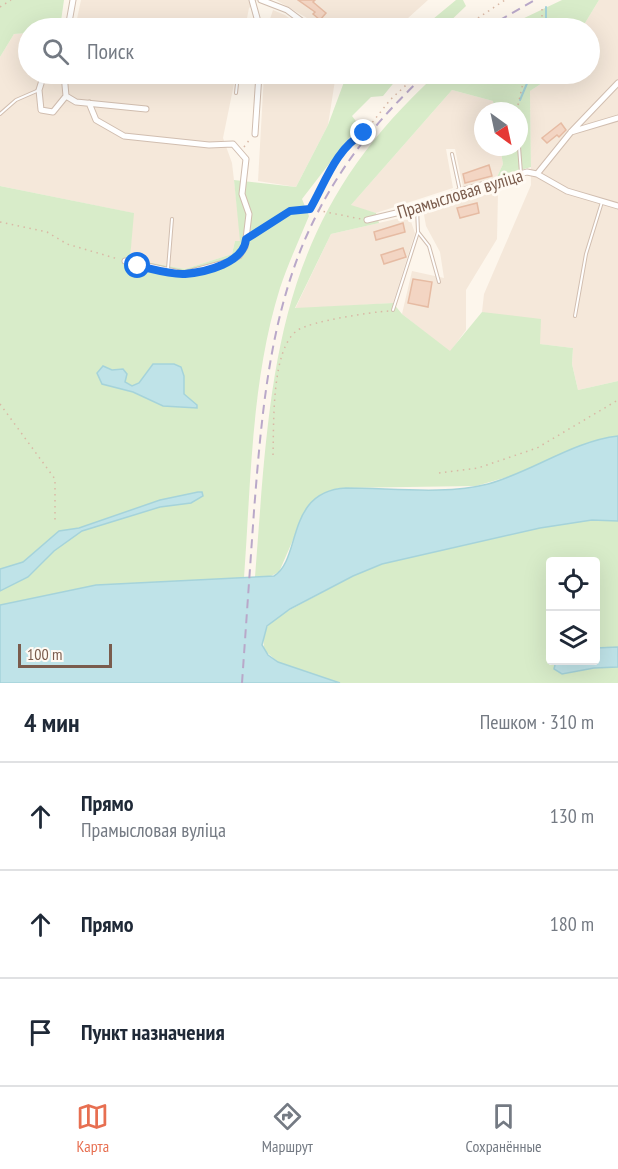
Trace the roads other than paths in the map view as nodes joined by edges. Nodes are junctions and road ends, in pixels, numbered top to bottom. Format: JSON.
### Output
{"nodes":[{"id":1,"x":73,"y":0,"type":"edge"},
{"id":2,"x":252,"y":0,"type":"edge"},
{"id":3,"x":261,"y":0,"type":"edge"},
{"id":4,"x":70,"y":18,"type":"edge"},
{"id":5,"x":258,"y":18,"type":"edge"},
{"id":6,"x":298,"y":18,"type":"edge"},
{"id":7,"x":618,"y":83,"type":"edge"},
{"id":8,"x":41,"y":84,"type":"edge"},
{"id":9,"x":65,"y":84,"type":"edge"},
{"id":10,"x":237,"y":84,"type":"edge"},
{"id":11,"x":258,"y":84,"type":"edge"},
{"id":12,"x":39,"y":90,"type":"junction"},
{"id":13,"x":236,"y":93,"type":"dead end"},
{"id":14,"x":66,"y":96,"type":"junction"},
{"id":15,"x":89,"y":103,"type":"junction"},
{"id":16,"x":146,"y":109,"type":"dead end"},
{"id":17,"x":0,"y":114,"type":"edge"},
{"id":18,"x":618,"y":118,"type":"edge"},
{"id":19,"x":571,"y":132,"type":"junction"},
{"id":20,"x":255,"y":134,"type":"road end"},
{"id":21,"x":452,"y":154,"type":"dead end"},
{"id":22,"x":520,"y":156,"type":"edge"},
{"id":23,"x":521,"y":173,"type":"junction"},
{"id":24,"x":537,"y":174,"type":"junction"},
{"id":25,"x":460,"y":191,"type":"junction"},
{"id":26,"x":602,"y":202,"type":"junction"},
{"id":27,"x":618,"y":206,"type":"edge"},
{"id":28,"x":417,"y":208,"type":"junction"},
{"id":29,"x":172,"y":219,"type":"dead end"},
{"id":30,"x":367,"y":220,"type":"road end"},
{"id":31,"x":418,"y":232,"type":"junction"},
{"id":32,"x":125,"y":261,"type":"road end"},
{"id":33,"x":168,"y":271,"type":"junction"},
{"id":34,"x":439,"y":282,"type":"dead end"},
{"id":35,"x":393,"y":310,"type":"road end"},
{"id":36,"x":574,"y":316,"type":"dead end"}],
"edges":[{"from":1,"to":4,"type":"street"},
{"from":2,"to":5,"type":"street"},
{"from":3,"to":6,"type":"street"},
{"from":7,"to":19,"type":"street"},
{"from":8,"to":12,"type":"street"},
{"from":9,"to":14,"type":"street"},
{"from":10,"to":13,"type":"lane"},
{"from":11,"to":20,"type":"street"},
{"from":12,"to":14,"type":"street"},
{"from":12,"to":17,"type":"lane"},
{"from":14,"to":15,"type":"street"},
{"from":15,"to":16,"type":"street"},
{"from":15,"to":33,"type":"street"},
{"from":18,"to":19,"type":"street"},
{"from":19,"to":24,"type":"street"},
{"from":21,"to":25,"type":"lane"},
{"from":22,"to":23,"type":"lane"},
{"from":23,"to":24,"type":"street","name":"Прамысловая вуліца"},
{"from":23,"to":25,"type":"street","name":"Прамысловая вуліца"},
{"from":24,"to":26,"type":"street","name":"Прамысловая вуліца"},
{"from":25,"to":28,"type":"street","name":"Прамысловая вуліца"},
{"from":26,"to":27,"type":"street","name":"Прамысловая вуліца"},
{"from":26,"to":36,"type":"lane"},
{"from":28,"to":30,"type":"street","name":"Прамысловая вуліца"},
{"from":28,"to":31,"type":"lane"},
{"from":29,"to":33,"type":"lane"},
{"from":31,"to":34,"type":"lane"},
{"from":31,"to":35,"type":"lane"},
{"from":32,"to":33,"type":"street"}]}
